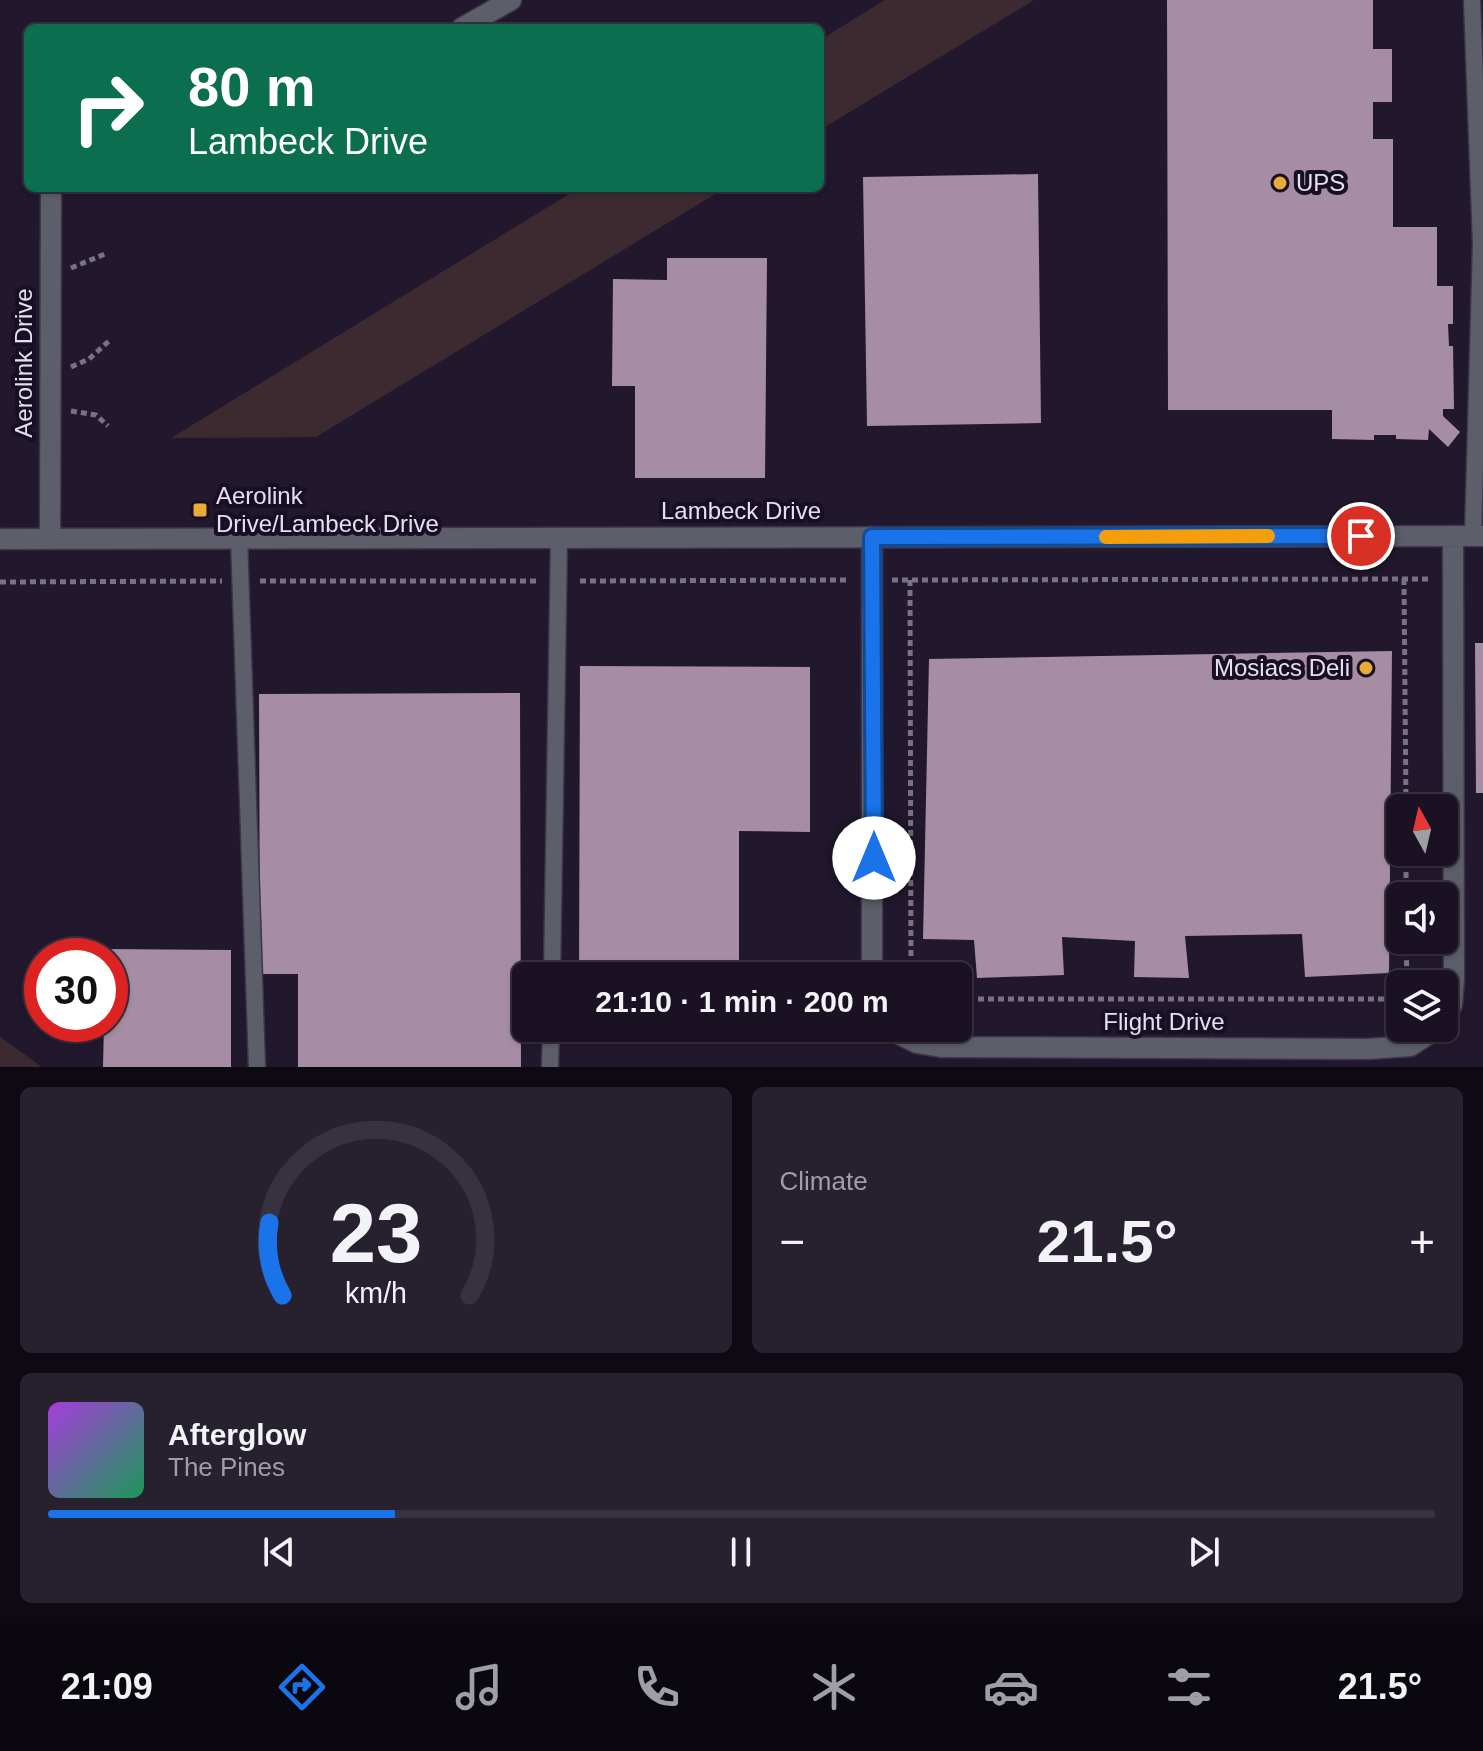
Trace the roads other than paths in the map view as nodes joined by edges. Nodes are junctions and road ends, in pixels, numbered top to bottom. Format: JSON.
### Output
{"nodes":[{"id":1,"x":511,"y":0,"type":"edge"},
{"id":2,"x":1472,"y":0,"type":"edge"},
{"id":3,"x":469,"y":24,"type":"edge"},
{"id":4,"x":51,"y":192,"type":"edge"},
{"id":5,"x":1469,"y":536,"type":"edge"},
{"id":6,"x":872,"y":537,"type":"junction"},
{"id":7,"x":239,"y":538,"type":"junction"},
{"id":8,"x":559,"y":538,"type":"junction"},
{"id":9,"x":0,"y":539,"type":"edge"},
{"id":10,"x":50,"y":539,"type":"junction"},
{"id":11,"x":552,"y":962,"type":"edge"},
{"id":12,"x":872,"y":962,"type":"edge"},
{"id":13,"x":1454,"y":970,"type":"edge"},
{"id":14,"x":551,"y":1042,"type":"edge"},
{"id":15,"x":915,"y":1042,"type":"edge"},
{"id":16,"x":1416,"y":1042,"type":"edge"},
{"id":17,"x":257,"y":1067,"type":"edge"},
{"id":18,"x":550,"y":1067,"type":"edge"}],
"edges":[{"from":1,"to":3,"type":"street"},
{"from":2,"to":5,"type":"lane"},
{"from":4,"to":10,"type":"street","name":"Aerolink Drive"},
{"from":5,"to":6,"type":"street","name":"Lambeck Drive"},
{"from":5,"to":13,"type":"street"},
{"from":6,"to":8,"type":"street","name":"Lambeck Drive"},
{"from":6,"to":12,"type":"street"},
{"from":7,"to":8,"type":"street","name":"Lambeck Drive"},
{"from":7,"to":10,"type":"street","name":"Lambeck Drive"},
{"from":7,"to":17,"type":"lane"},
{"from":8,"to":11,"type":"lane"},
{"from":9,"to":10,"type":"street","name":"Lambeck Drive"},
{"from":14,"to":18,"type":"lane"},
{"from":15,"to":16,"type":"street","name":"Flight Drive"}]}
